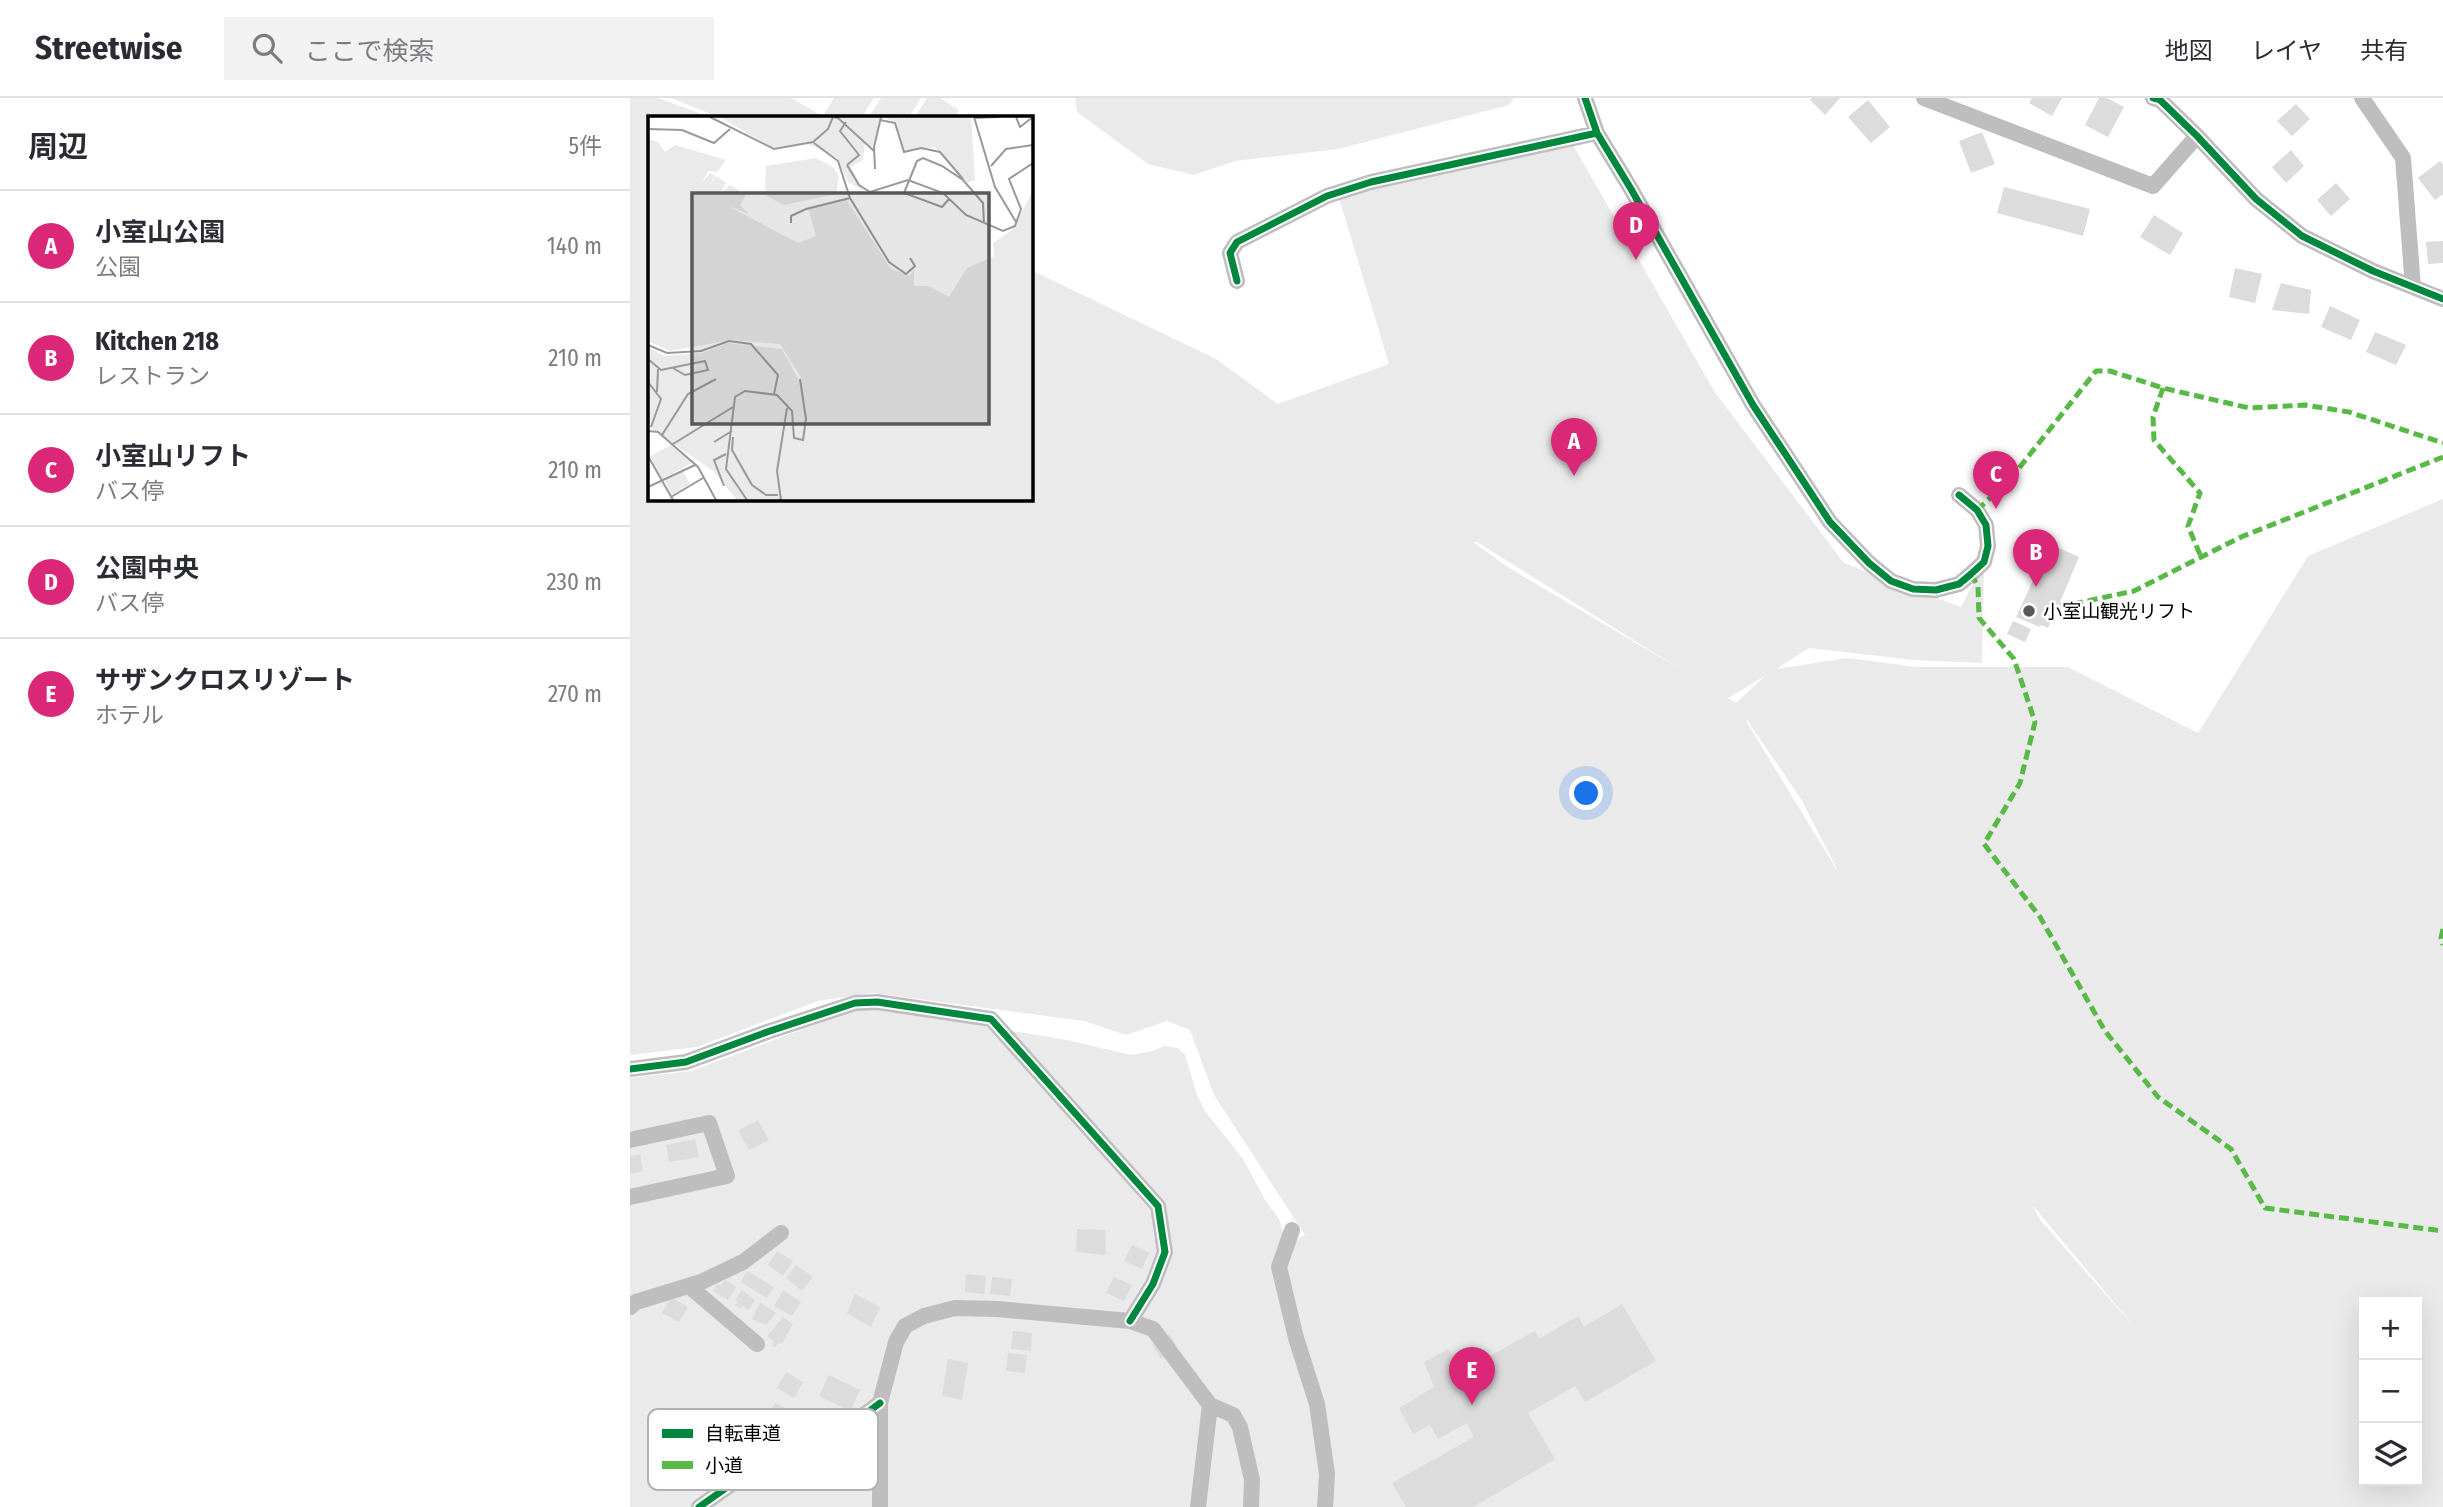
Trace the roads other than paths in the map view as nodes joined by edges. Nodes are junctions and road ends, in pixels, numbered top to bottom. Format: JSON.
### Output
{"nodes":[{"id":1,"x":1585,"y":98,"type":"edge"},
{"id":2,"x":1924,"y":98,"type":"edge"},
{"id":3,"x":2153,"y":98,"type":"edge"},
{"id":4,"x":2362,"y":98,"type":"edge"},
{"id":5,"x":1597,"y":133,"type":"junction"},
{"id":6,"x":2197,"y":136,"type":"junction"},
{"id":7,"x":1237,"y":281,"type":"dead end"},
{"id":8,"x":2413,"y":287,"type":"junction"},
{"id":9,"x":2443,"y":299,"type":"edge"},
{"id":10,"x":1959,"y":495,"type":"dead end"},
{"id":11,"x":630,"y":1069,"type":"edge"},
{"id":12,"x":630,"y":1140,"type":"edge"},
{"id":13,"x":630,"y":1197,"type":"edge"},
{"id":14,"x":1292,"y":1230,"type":"dead end"},
{"id":15,"x":781,"y":1233,"type":"dead end"},
{"id":16,"x":689,"y":1286,"type":"junction"},
{"id":17,"x":630,"y":1307,"type":"edge"},
{"id":18,"x":1130,"y":1321,"type":"junction"},
{"id":19,"x":757,"y":1344,"type":"dead end"},
{"id":20,"x":880,"y":1403,"type":"junction"},
{"id":21,"x":1210,"y":1405,"type":"junction"},
{"id":22,"x":872,"y":1409,"type":"edge"},
{"id":23,"x":723,"y":1490,"type":"edge"},
{"id":24,"x":699,"y":1507,"type":"edge"},
{"id":25,"x":880,"y":1507,"type":"edge"},
{"id":26,"x":1198,"y":1507,"type":"edge"},
{"id":27,"x":1251,"y":1507,"type":"edge"},
{"id":28,"x":1325,"y":1507,"type":"edge"}],
"edges":[{"from":1,"to":5,"type":"street"},
{"from":2,"to":6,"type":"street"},
{"from":3,"to":6,"type":"street"},
{"from":4,"to":8,"type":"street"},
{"from":5,"to":7,"type":"street"},
{"from":5,"to":10,"type":"street"},
{"from":6,"to":8,"type":"street"},
{"from":8,"to":9,"type":"street"},
{"from":11,"to":18,"type":"street"},
{"from":12,"to":13,"type":"street"},
{"from":14,"to":28,"type":"street"},
{"from":15,"to":16,"type":"street"},
{"from":16,"to":17,"type":"street"},
{"from":16,"to":19,"type":"street"},
{"from":18,"to":20,"type":"street"},
{"from":18,"to":21,"type":"street"},
{"from":20,"to":22,"type":"street"},
{"from":20,"to":25,"type":"street"},
{"from":21,"to":26,"type":"street"},
{"from":21,"to":27,"type":"street"},
{"from":23,"to":24,"type":"street"}]}
